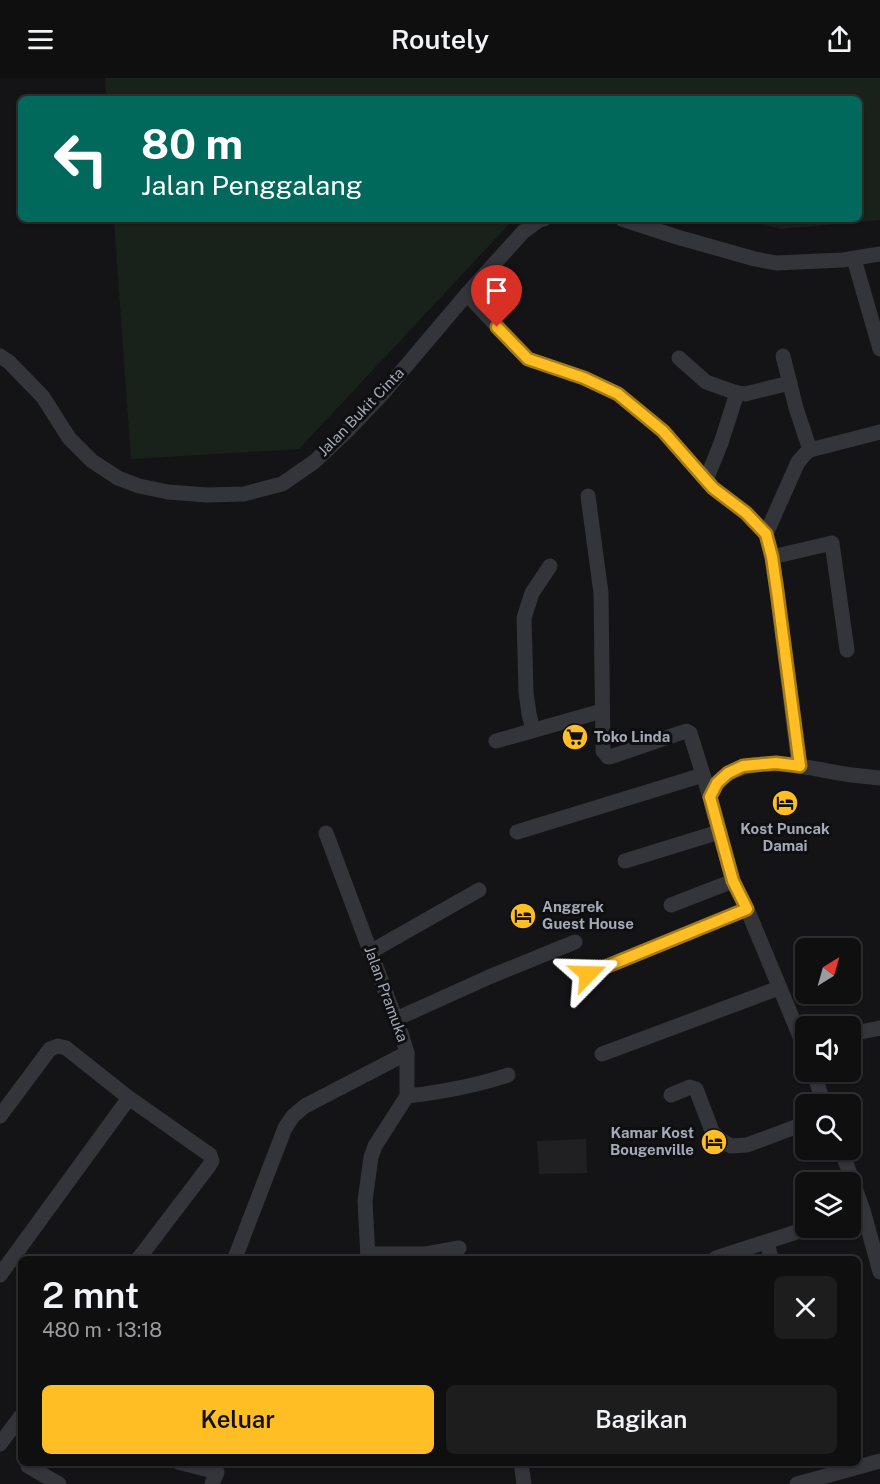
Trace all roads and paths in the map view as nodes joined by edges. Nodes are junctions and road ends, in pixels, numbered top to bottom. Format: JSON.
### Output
{"nodes":[{"id":1,"x":536,"y":222,"type":"edge"},
{"id":2,"x":632,"y":222,"type":"edge"},
{"id":3,"x":880,"y":254,"type":"edge"},
{"id":4,"x":855,"y":259,"type":"junction"},
{"id":5,"x":467,"y":294,"type":"junction"},
{"id":6,"x":880,"y":349,"type":"edge"},
{"id":7,"x":0,"y":356,"type":"edge"},
{"id":8,"x":783,"y":356,"type":"dead end"},
{"id":9,"x":680,"y":358,"type":"dead end"},
{"id":10,"x":790,"y":383,"type":"junction"},
{"id":11,"x":737,"y":393,"type":"junction"},
{"id":12,"x":880,"y":432,"type":"edge"},
{"id":13,"x":810,"y":450,"type":"junction"},
{"id":14,"x":706,"y":480,"type":"junction"},
{"id":15,"x":588,"y":496,"type":"dead end"},
{"id":16,"x":766,"y":534,"type":"junction"},
{"id":17,"x":772,"y":557,"type":"junction"},
{"id":18,"x":550,"y":566,"type":"dead end"},
{"id":19,"x":847,"y":650,"type":"dead end"},
{"id":20,"x":602,"y":711,"type":"junction"},
{"id":21,"x":533,"y":730,"type":"junction"},
{"id":22,"x":496,"y":741,"type":"dead end"},
{"id":23,"x":800,"y":766,"type":"junction"},
{"id":24,"x":703,"y":775,"type":"junction"},
{"id":25,"x":880,"y":778,"type":"edge"},
{"id":26,"x":710,"y":797,"type":"junction"},
{"id":27,"x":517,"y":832,"type":"dead end"},
{"id":28,"x":719,"y":832,"type":"junction"},
{"id":29,"x":326,"y":833,"type":"dead end"},
{"id":30,"x":625,"y":861,"type":"dead end"},
{"id":31,"x":733,"y":881,"type":"junction"},
{"id":32,"x":479,"y":890,"type":"dead end"},
{"id":33,"x":671,"y":905,"type":"dead end"},
{"id":34,"x":747,"y":909,"type":"junction"},
{"id":35,"x":575,"y":942,"type":"dead end"},
{"id":36,"x":370,"y":952,"type":"junction"},
{"id":37,"x":588,"y":974,"type":"dead end"},
{"id":38,"x":779,"y":988,"type":"junction"},
{"id":39,"x":396,"y":1019,"type":"junction"},
{"id":40,"x":795,"y":1024,"type":"edge"},
{"id":41,"x":880,"y":1028,"type":"edge"},
{"id":42,"x":861,"y":1032,"type":"edge"},
{"id":43,"x":407,"y":1053,"type":"junction"},
{"id":44,"x":602,"y":1054,"type":"dead end"},
{"id":45,"x":508,"y":1075,"type":"dead end"},
{"id":46,"x":670,"y":1095,"type":"dead end"},
{"id":47,"x":407,"y":1096,"type":"junction"},
{"id":48,"x":129,"y":1098,"type":"junction"},
{"id":49,"x":0,"y":1116,"type":"edge"},
{"id":50,"x":795,"y":1127,"type":"edge"},
{"id":51,"x":861,"y":1222,"type":"edge"},
{"id":52,"x":795,"y":1233,"type":"edge"},
{"id":53,"x":767,"y":1242,"type":"junction"},
{"id":54,"x":459,"y":1248,"type":"dead end"},
{"id":55,"x":141,"y":1256,"type":"edge"},
{"id":56,"x":236,"y":1256,"type":"edge"},
{"id":57,"x":368,"y":1256,"type":"edge"},
{"id":58,"x":722,"y":1256,"type":"edge"},
{"id":59,"x":770,"y":1256,"type":"edge"},
{"id":60,"x":880,"y":1272,"type":"edge"},
{"id":61,"x":0,"y":1275,"type":"edge"},
{"id":62,"x":18,"y":1420,"type":"edge"},
{"id":63,"x":0,"y":1444,"type":"edge"},
{"id":64,"x":880,"y":1461,"type":"edge"},
{"id":65,"x":861,"y":1464,"type":"edge"},
{"id":66,"x":28,"y":1466,"type":"dead end"},
{"id":67,"x":194,"y":1466,"type":"edge"},
{"id":68,"x":522,"y":1466,"type":"edge"},
{"id":69,"x":830,"y":1468,"type":"edge"},
{"id":70,"x":59,"y":1484,"type":"edge"},
{"id":71,"x":212,"y":1484,"type":"edge"},
{"id":72,"x":524,"y":1484,"type":"edge"},
{"id":73,"x":797,"y":1484,"type":"edge"}],
"edges":[{"from":1,"to":5,"type":"street","name":"Jalan Bukit Cinta"},
{"from":2,"to":4,"type":"street"},
{"from":3,"to":4,"type":"street"},
{"from":4,"to":6,"type":"street"},
{"from":5,"to":7,"type":"street","name":"Jalan Bukit Cinta"},
{"from":5,"to":14,"type":"street"},
{"from":8,"to":10,"type":"street"},
{"from":9,"to":11,"type":"street"},
{"from":10,"to":11,"type":"street"},
{"from":10,"to":13,"type":"street"},
{"from":11,"to":14,"type":"street"},
{"from":12,"to":13,"type":"street"},
{"from":13,"to":16,"type":"street"},
{"from":14,"to":16,"type":"street"},
{"from":15,"to":20,"type":"street"},
{"from":16,"to":17,"type":"street"},
{"from":17,"to":19,"type":"street"},
{"from":17,"to":23,"type":"street"},
{"from":18,"to":21,"type":"street"},
{"from":20,"to":21,"type":"street"},
{"from":20,"to":24,"type":"street"},
{"from":21,"to":22,"type":"street"},
{"from":23,"to":25,"type":"street"},
{"from":23,"to":26,"type":"street"},
{"from":24,"to":26,"type":"street"},
{"from":24,"to":27,"type":"street"},
{"from":26,"to":28,"type":"street"},
{"from":28,"to":30,"type":"street"},
{"from":28,"to":31,"type":"street"},
{"from":29,"to":36,"type":"street","name":"Jalan Pramuka"},
{"from":31,"to":33,"type":"street"},
{"from":31,"to":34,"type":"street"},
{"from":32,"to":36,"type":"street"},
{"from":34,"to":37,"type":"street"},
{"from":34,"to":38,"type":"street"},
{"from":35,"to":39,"type":"street"},
{"from":36,"to":39,"type":"street","name":"Jalan Pramuka"},
{"from":38,"to":40,"type":"street"},
{"from":38,"to":44,"type":"street"},
{"from":39,"to":43,"type":"street","name":"Jalan Pramuka"},
{"from":41,"to":42,"type":"street"},
{"from":43,"to":47,"type":"street","name":"Jalan Pramuka"},
{"from":43,"to":56,"type":"street"},
{"from":45,"to":47,"type":"street"},
{"from":46,"to":50,"type":"street"},
{"from":47,"to":57,"type":"street"},
{"from":48,"to":49,"type":"street"},
{"from":48,"to":55,"type":"street"},
{"from":48,"to":61,"type":"street"},
{"from":51,"to":60,"type":"street"},
{"from":52,"to":53,"type":"street"},
{"from":53,"to":58,"type":"street"},
{"from":53,"to":59,"type":"street"},
{"from":54,"to":57,"type":"street"},
{"from":62,"to":63,"type":"street"},
{"from":64,"to":65,"type":"street"},
{"from":66,"to":70,"type":"street"},
{"from":67,"to":71,"type":"street"},
{"from":68,"to":72,"type":"street"},
{"from":69,"to":73,"type":"street"}]}
